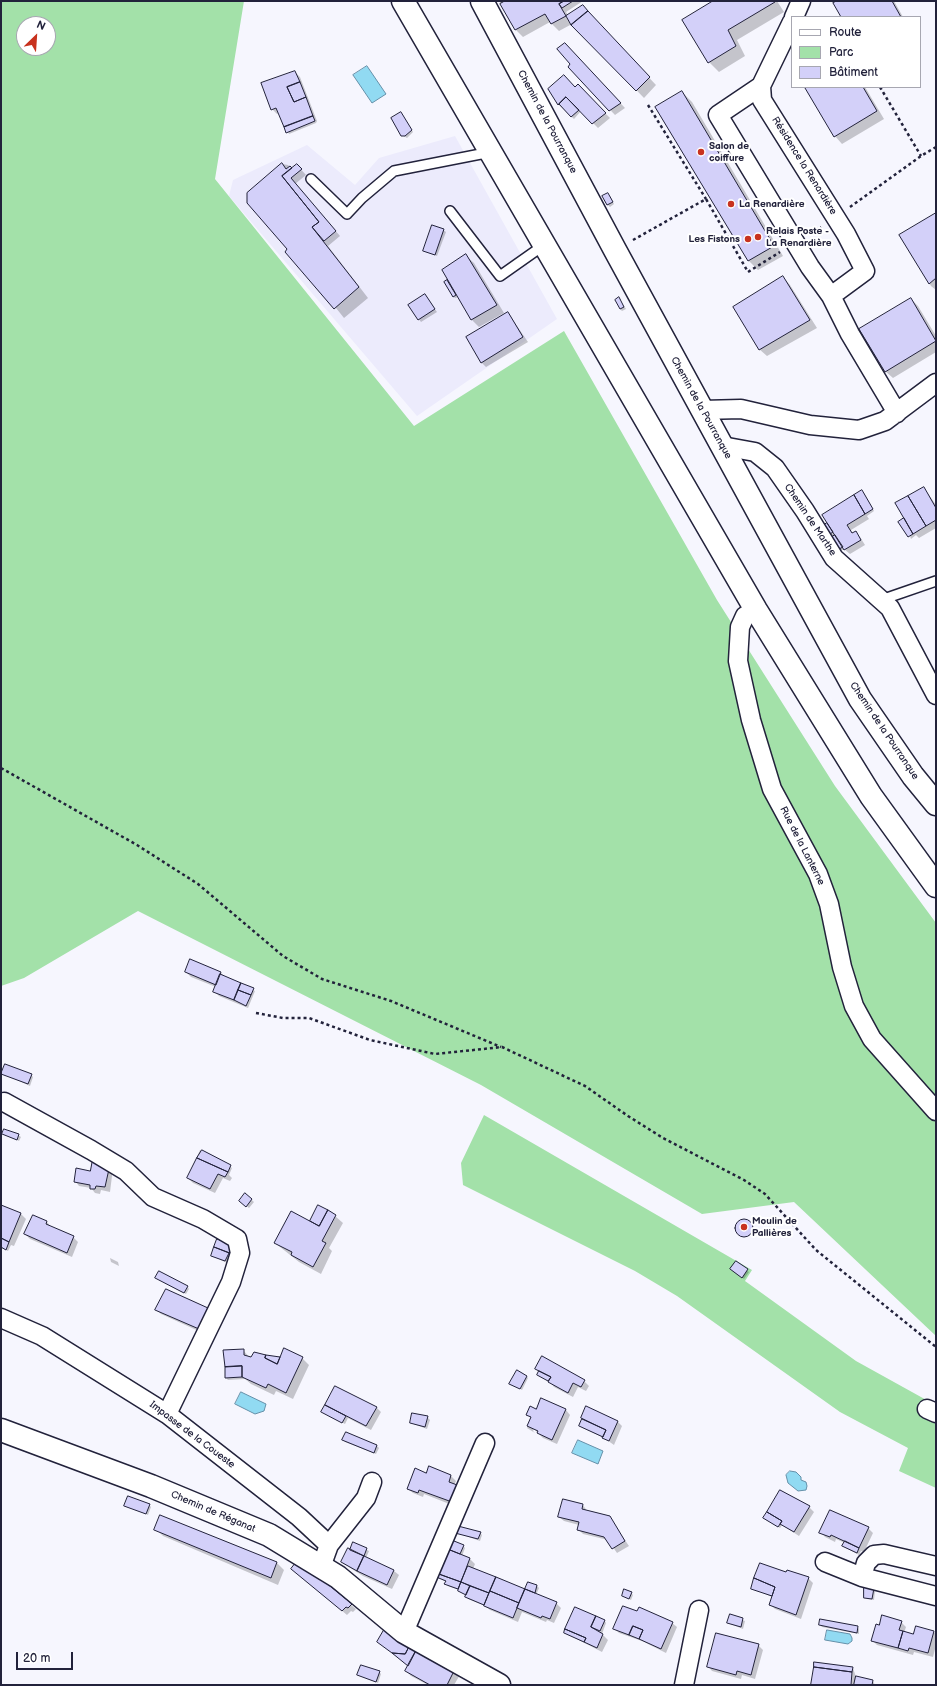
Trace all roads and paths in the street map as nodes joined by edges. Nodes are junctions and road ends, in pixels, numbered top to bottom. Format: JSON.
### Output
{"nodes":[{"id":1,"x":403,"y":1,"type":"edge"},
{"id":2,"x":482,"y":1,"type":"edge"},
{"id":3,"x":801,"y":1,"type":"edge"},
{"id":4,"x":794,"y":16,"type":"edge"},
{"id":5,"x":791,"y":24,"type":"edge"},
{"id":6,"x":761,"y":86,"type":"junction"},
{"id":7,"x":881,"y":88,"type":"edge"},
{"id":8,"x":648,"y":105,"type":"dead end"},
{"id":9,"x":936,"y":147,"type":"edge"},
{"id":10,"x":491,"y":152,"type":"junction"},
{"id":11,"x":311,"y":179,"type":"dead end"},
{"id":12,"x":706,"y":199,"type":"dead end"},
{"id":13,"x":450,"y":211,"type":"dead end"},
{"id":14,"x":544,"y":245,"type":"junction"},
{"id":15,"x":831,"y":296,"type":"junction"},
{"id":16,"x":936,"y":383,"type":"edge"},
{"id":17,"x":702,"y":410,"type":"junction"},
{"id":18,"x":896,"y":413,"type":"junction"},
{"id":19,"x":722,"y":446,"type":"junction"},
{"id":20,"x":936,"y":581,"type":"edge"},
{"id":21,"x":881,"y":600,"type":"junction"},
{"id":22,"x":756,"y":610,"type":"junction"},
{"id":23,"x":936,"y":695,"type":"edge"},
{"id":24,"x":1,"y":768,"type":"edge"},
{"id":25,"x":936,"y":804,"type":"edge"},
{"id":26,"x":936,"y":886,"type":"edge"},
{"id":27,"x":256,"y":1013,"type":"dead end"},
{"id":28,"x":502,"y":1047,"type":"junction"},
{"id":29,"x":4,"y":1102,"type":"dead end"},
{"id":30,"x":936,"y":1111,"type":"edge"},
{"id":31,"x":1,"y":1318,"type":"edge"},
{"id":32,"x":936,"y":1346,"type":"edge"},
{"id":33,"x":168,"y":1414,"type":"junction"},
{"id":34,"x":1,"y":1430,"type":"edge"},
{"id":35,"x":485,"y":1443,"type":"dead end"},
{"id":36,"x":372,"y":1482,"type":"dead end"},
{"id":37,"x":329,"y":1545,"type":"junction"},
{"id":38,"x":825,"y":1562,"type":"dead end"},
{"id":39,"x":936,"y":1566,"type":"edge"},
{"id":40,"x":322,"y":1568,"type":"junction"},
{"id":41,"x":862,"y":1577,"type":"junction"},
{"id":42,"x":936,"y":1596,"type":"edge"},
{"id":43,"x":700,"y":1610,"type":"dead end"},
{"id":44,"x":404,"y":1632,"type":"junction"},
{"id":45,"x":498,"y":1685,"type":"edge"},
{"id":46,"x":502,"y":1685,"type":"edge"},
{"id":47,"x":684,"y":1685,"type":"edge"}],
"edges":[{"from":1,"to":10,"type":"street"},
{"from":2,"to":17,"type":"street","name":"Chemin de la Pourranque"},
{"from":3,"to":4,"type":"street"},
{"from":5,"to":6,"type":"street"},
{"from":6,"to":15,"type":"street","name":"Résidence la Renardière"},
{"from":6,"to":15,"type":"street"},
{"from":7,"to":9,"type":"path"},
{"from":8,"to":12,"type":"path"},
{"from":10,"to":11,"type":"lane"},
{"from":10,"to":14,"type":"street"},
{"from":13,"to":14,"type":"lane"},
{"from":14,"to":22,"type":"street"},
{"from":15,"to":18,"type":"street"},
{"from":16,"to":18,"type":"street"},
{"from":17,"to":18,"type":"street"},
{"from":17,"to":19,"type":"street","name":"Chemin de la Pourranque"},
{"from":19,"to":21,"type":"street","name":"Chemin de Marthe"},
{"from":19,"to":25,"type":"street","name":"Chemin de la Pourranque"},
{"from":20,"to":21,"type":"lane"},
{"from":21,"to":23,"type":"street","name":"Chemin de Marthe"},
{"from":22,"to":26,"type":"street"},
{"from":22,"to":30,"type":"street","name":"Rue de la Lanterne"},
{"from":24,"to":28,"type":"path"},
{"from":27,"to":28,"type":"path"},
{"from":28,"to":32,"type":"path"},
{"from":29,"to":33,"type":"street"},
{"from":31,"to":33,"type":"street","name":"Impasse de la Coueste"},
{"from":33,"to":37,"type":"street","name":"Impasse de la Coueste"},
{"from":34,"to":40,"type":"street","name":"Chemin de Réganat"},
{"from":35,"to":44,"type":"street"},
{"from":36,"to":37,"type":"street"},
{"from":37,"to":40,"type":"street"},
{"from":38,"to":41,"type":"street"},
{"from":39,"to":41,"type":"street"},
{"from":40,"to":44,"type":"street","name":"Chemin de Réganat"},
{"from":41,"to":42,"type":"street"},
{"from":43,"to":47,"type":"street"},
{"from":44,"to":45,"type":"street","name":"Chemin de Réganat"},
{"from":45,"to":46,"type":"street"}]}
